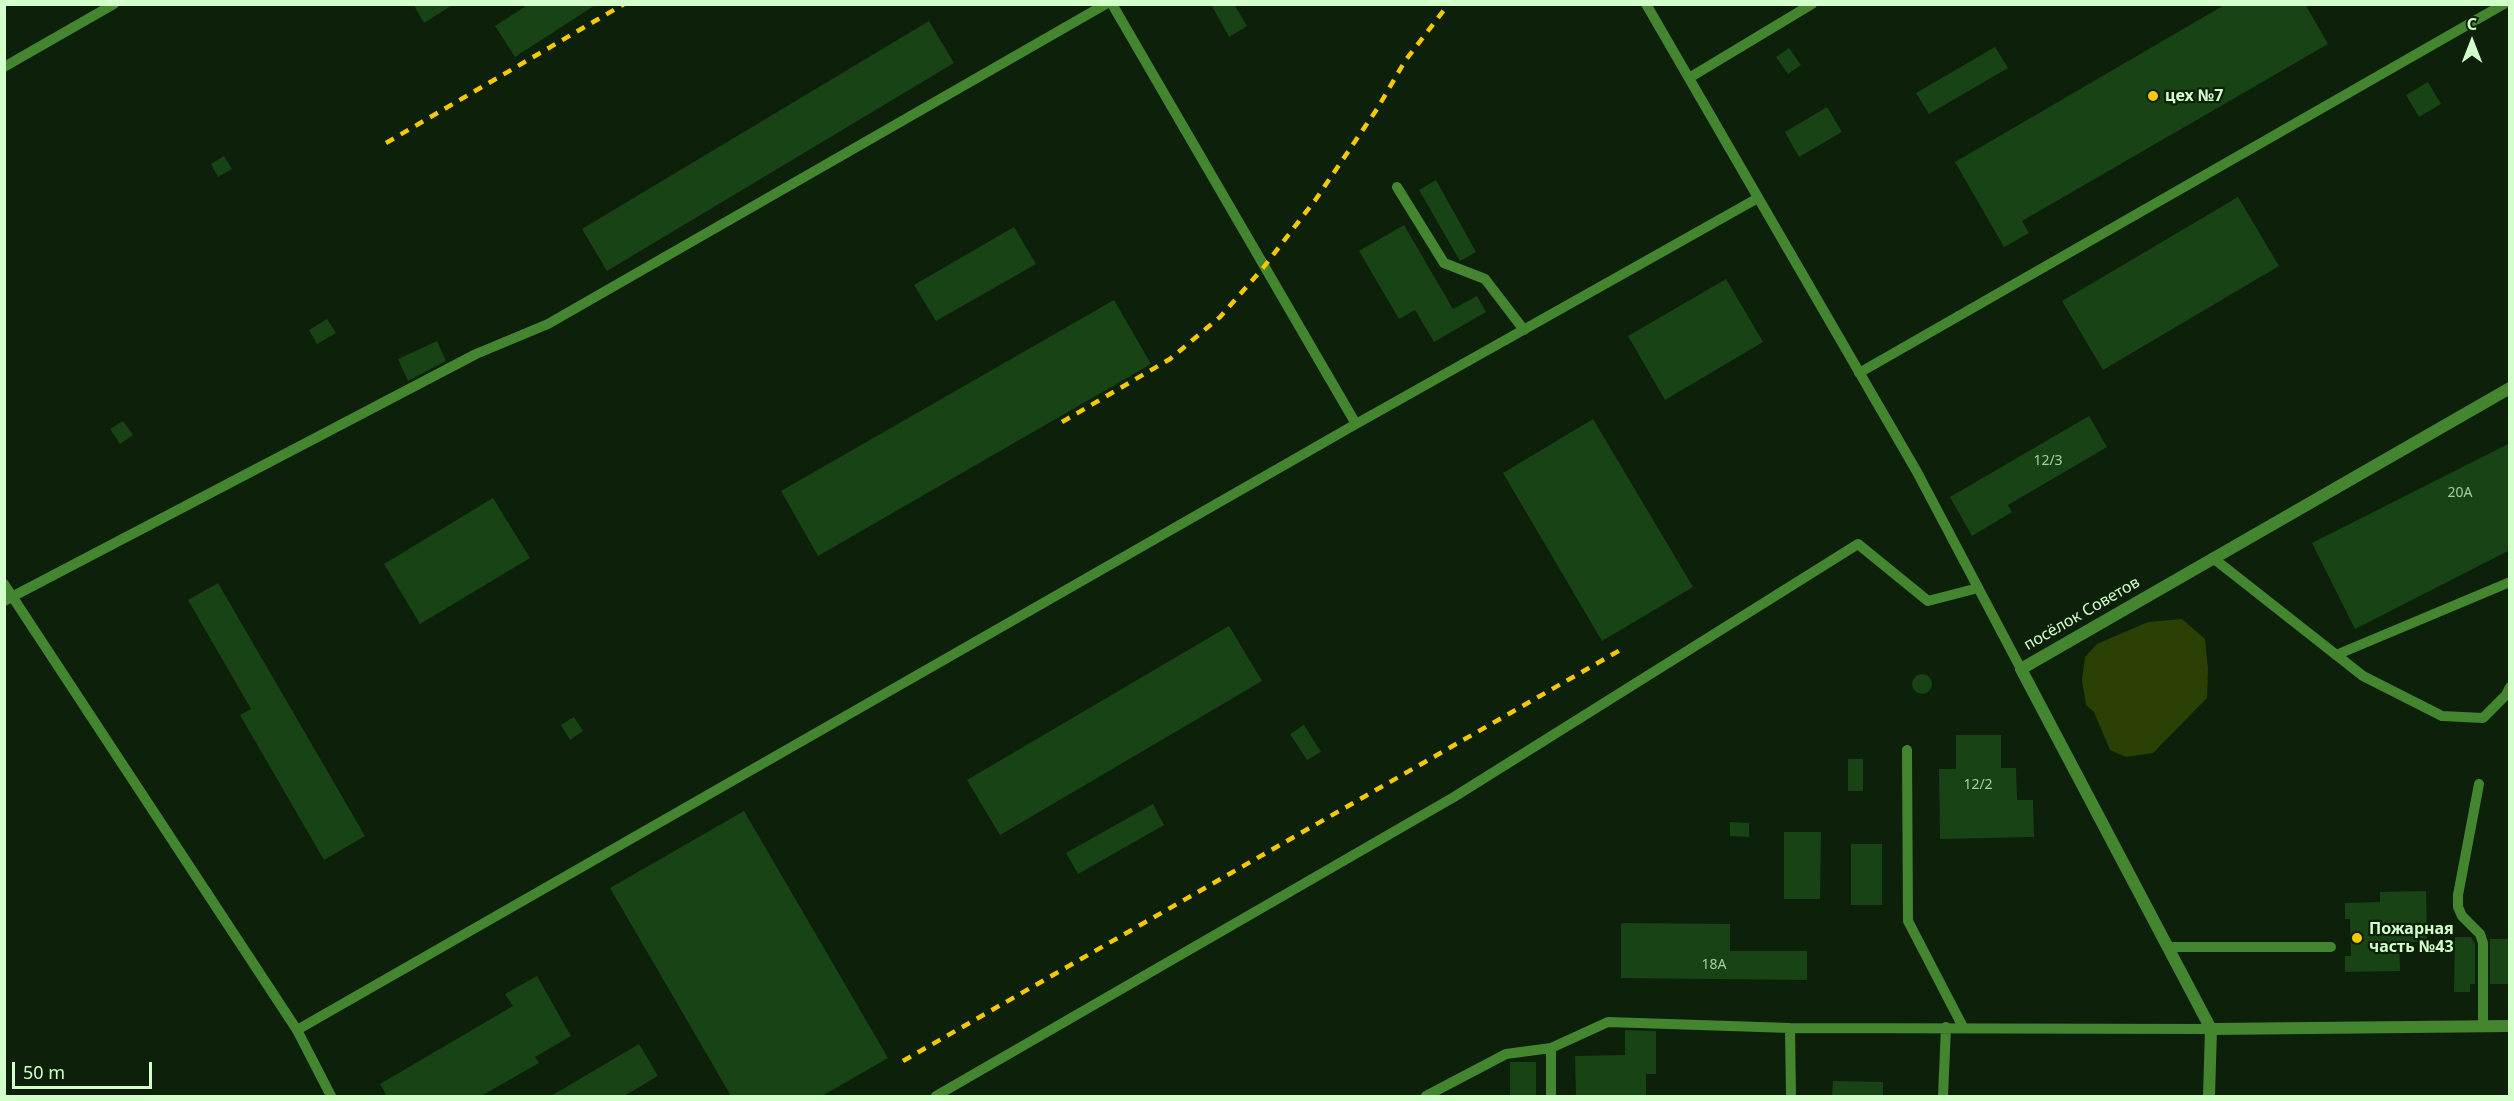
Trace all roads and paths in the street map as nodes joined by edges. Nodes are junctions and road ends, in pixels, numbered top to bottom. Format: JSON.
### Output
{"nodes":[{"id":1,"x":114,"y":4,"type":"edge"},
{"id":2,"x":1106,"y":4,"type":"edge"},
{"id":3,"x":1112,"y":4,"type":"edge"},
{"id":4,"x":1646,"y":4,"type":"edge"},
{"id":5,"x":1812,"y":4,"type":"edge"},
{"id":6,"x":2504,"y":4,"type":"edge"},
{"id":7,"x":4,"y":67,"type":"edge"},
{"id":8,"x":1689,"y":78,"type":"junction"},
{"id":9,"x":1397,"y":187,"type":"dead end"},
{"id":10,"x":1758,"y":198,"type":"junction"},
{"id":11,"x":1524,"y":330,"type":"junction"},
{"id":12,"x":1859,"y":373,"type":"junction"},
{"id":13,"x":2510,"y":388,"type":"edge"},
{"id":14,"x":1356,"y":424,"type":"junction"},
{"id":15,"x":2213,"y":558,"type":"junction"},
{"id":16,"x":2510,"y":582,"type":"edge"},
{"id":17,"x":4,"y":584,"type":"edge"},
{"id":18,"x":1978,"y":588,"type":"junction"},
{"id":19,"x":8,"y":599,"type":"edge"},
{"id":20,"x":2336,"y":655,"type":"junction"},
{"id":21,"x":2021,"y":669,"type":"junction"},
{"id":22,"x":2510,"y":687,"type":"edge"},
{"id":23,"x":1907,"y":750,"type":"dead end"},
{"id":24,"x":2479,"y":784,"type":"dead end"},
{"id":25,"x":2168,"y":947,"type":"junction"},
{"id":26,"x":2331,"y":947,"type":"dead end"},
{"id":27,"x":2482,"y":1026,"type":"junction"},
{"id":28,"x":2510,"y":1026,"type":"edge"},
{"id":29,"x":1946,"y":1027,"type":"junction"},
{"id":30,"x":1964,"y":1027,"type":"junction"},
{"id":31,"x":1790,"y":1028,"type":"junction"},
{"id":32,"x":2211,"y":1029,"type":"junction"},
{"id":33,"x":297,"y":1030,"type":"junction"},
{"id":34,"x":1551,"y":1048,"type":"junction"},
{"id":35,"x":331,"y":1096,"type":"edge"},
{"id":36,"x":936,"y":1096,"type":"edge"},
{"id":37,"x":1426,"y":1096,"type":"edge"},
{"id":38,"x":1551,"y":1096,"type":"edge"},
{"id":39,"x":1791,"y":1096,"type":"edge"},
{"id":40,"x":1943,"y":1096,"type":"edge"},
{"id":41,"x":2209,"y":1096,"type":"edge"}],
"edges":[{"from":1,"to":7,"type":"lane"},
{"from":2,"to":19,"type":"lane"},
{"from":3,"to":14,"type":"lane"},
{"from":4,"to":8,"type":"lane"},
{"from":5,"to":8,"type":"lane"},
{"from":6,"to":12,"type":"lane"},
{"from":8,"to":10,"type":"lane"},
{"from":9,"to":11,"type":"lane"},
{"from":10,"to":11,"type":"lane"},
{"from":10,"to":12,"type":"lane"},
{"from":11,"to":14,"type":"lane"},
{"from":12,"to":18,"type":"lane"},
{"from":13,"to":15,"type":"street","name":"посёлок Советов"},
{"from":14,"to":33,"type":"lane"},
{"from":15,"to":20,"type":"lane"},
{"from":15,"to":21,"type":"street","name":"посёлок Советов"},
{"from":16,"to":20,"type":"lane"},
{"from":17,"to":19,"type":"lane"},
{"from":18,"to":21,"type":"lane"},
{"from":18,"to":36,"type":"lane"},
{"from":19,"to":33,"type":"lane"},
{"from":20,"to":22,"type":"lane"},
{"from":21,"to":25,"type":"street","name":"посёлок Советов"},
{"from":23,"to":30,"type":"lane"},
{"from":24,"to":27,"type":"lane"},
{"from":25,"to":26,"type":"lane"},
{"from":25,"to":32,"type":"street","name":"посёлок Советов"},
{"from":27,"to":28,"type":"street"},
{"from":27,"to":32,"type":"street"},
{"from":29,"to":30,"type":"lane"},
{"from":29,"to":31,"type":"lane"},
{"from":29,"to":40,"type":"lane"},
{"from":30,"to":32,"type":"lane"},
{"from":31,"to":34,"type":"lane"},
{"from":31,"to":39,"type":"lane"},
{"from":32,"to":41,"type":"street","name":"посёлок Советов"},
{"from":33,"to":35,"type":"lane"},
{"from":34,"to":37,"type":"lane"},
{"from":34,"to":38,"type":"lane"}]}
